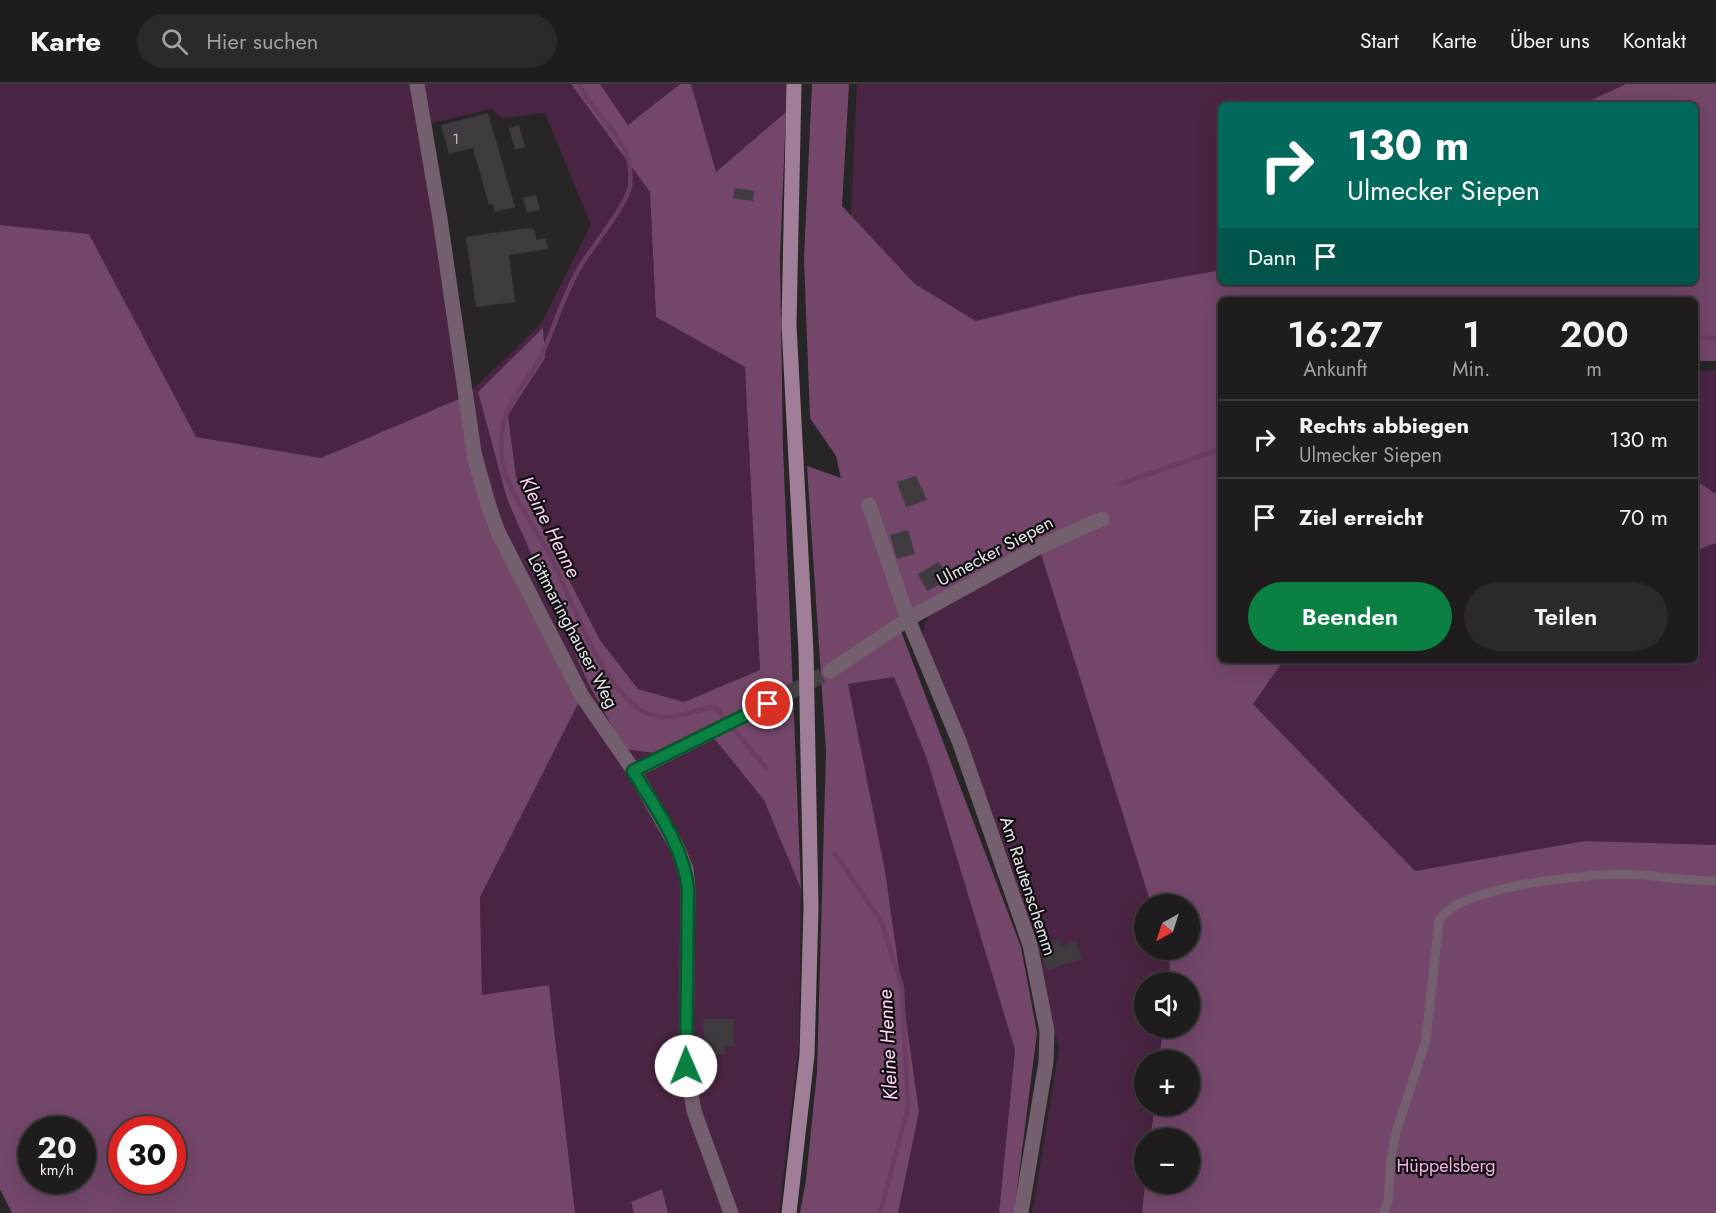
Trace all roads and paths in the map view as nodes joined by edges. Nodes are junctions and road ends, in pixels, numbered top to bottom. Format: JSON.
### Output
{"nodes":[{"id":1,"x":417,"y":84,"type":"edge"},
{"id":2,"x":794,"y":84,"type":"edge"},
{"id":3,"x":869,"y":505,"type":"dead end"},
{"id":4,"x":1102,"y":519,"type":"dead end"},
{"id":5,"x":908,"y":619,"type":"junction"},
{"id":6,"x":830,"y":671,"type":"tunnel mouth"},
{"id":7,"x":768,"y":704,"type":"tunnel mouth"},
{"id":8,"x":633,"y":771,"type":"junction"},
{"id":9,"x":1716,"y":881,"type":"edge"},
{"id":10,"x":731,"y":1213,"type":"edge"},
{"id":11,"x":789,"y":1213,"type":"edge"},
{"id":12,"x":1021,"y":1213,"type":"edge"},
{"id":13,"x":1383,"y":1213,"type":"edge"}],
"edges":[{"from":1,"to":8,"type":"street","name":"Löttmaringhauser Weg"},
{"from":2,"to":11,"type":"main road"},
{"from":3,"to":5,"type":"street"},
{"from":4,"to":5,"type":"street","name":"Ulmecker Siepen"},
{"from":5,"to":6,"type":"street","name":"Ulmecker Siepen"},
{"from":5,"to":12,"type":"street","name":"Am Rautenschemm"},
{"from":7,"to":8,"type":"street"},
{"from":8,"to":10,"type":"street","name":"Löttmaringhauser Weg"},
{"from":9,"to":13,"type":"lane"}]}
